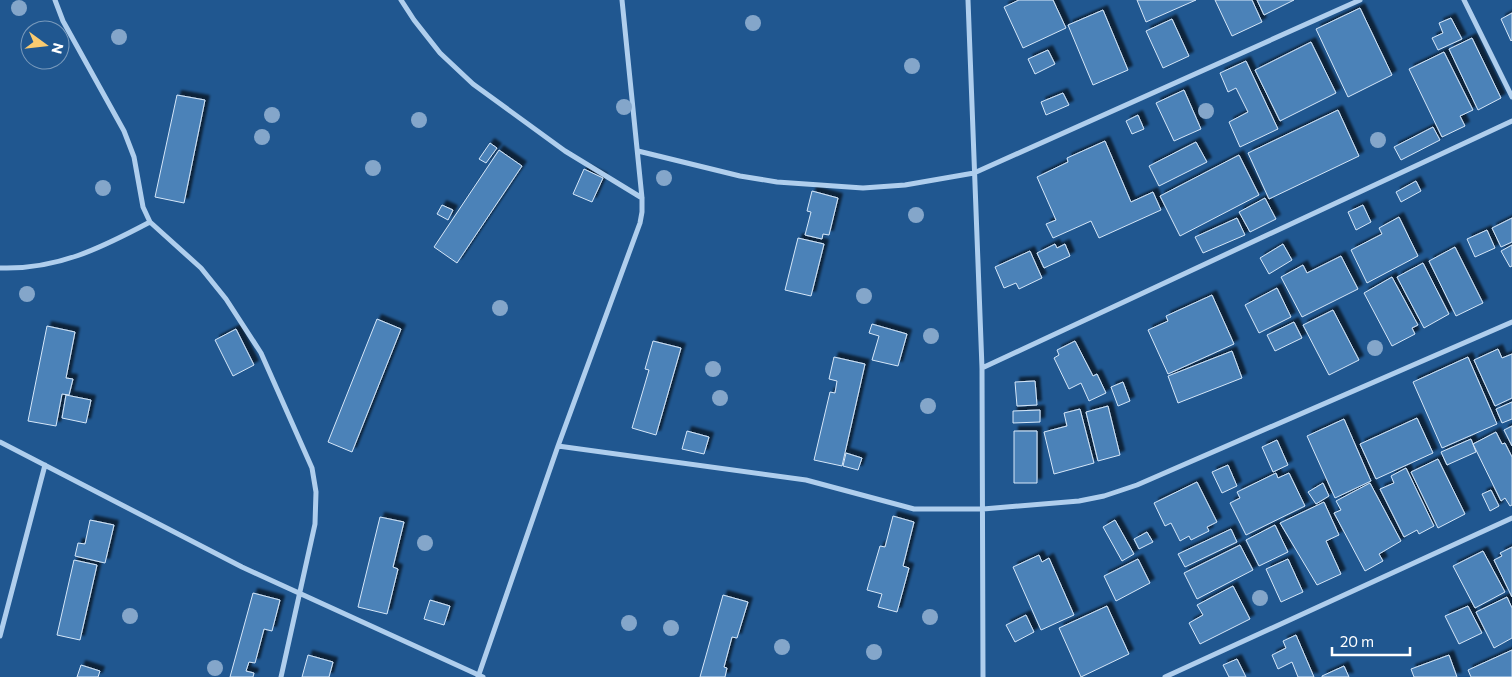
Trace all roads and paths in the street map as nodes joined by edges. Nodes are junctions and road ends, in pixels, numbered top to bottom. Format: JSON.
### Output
{"nodes":[{"id":1,"x":55,"y":0,"type":"edge"},
{"id":2,"x":401,"y":0,"type":"edge"},
{"id":3,"x":622,"y":0,"type":"edge"},
{"id":4,"x":968,"y":0,"type":"edge"},
{"id":5,"x":1360,"y":0,"type":"edge"},
{"id":6,"x":1464,"y":0,"type":"edge"},
{"id":7,"x":1512,"y":97,"type":"edge"},
{"id":8,"x":1512,"y":121,"type":"edge"},
{"id":9,"x":638,"y":151,"type":"junction"},
{"id":10,"x":974,"y":173,"type":"junction"},
{"id":11,"x":642,"y":198,"type":"junction"},
{"id":12,"x":150,"y":222,"type":"junction"},
{"id":13,"x":0,"y":268,"type":"edge"},
{"id":14,"x":1512,"y":322,"type":"edge"},
{"id":15,"x":982,"y":368,"type":"junction"},
{"id":16,"x":0,"y":442,"type":"edge"},
{"id":17,"x":558,"y":446,"type":"junction"},
{"id":18,"x":45,"y":465,"type":"junction"},
{"id":19,"x":983,"y":509,"type":"junction"},
{"id":20,"x":1512,"y":518,"type":"edge"},
{"id":21,"x":300,"y":593,"type":"junction"},
{"id":22,"x":0,"y":636,"type":"edge"},
{"id":23,"x":281,"y":677,"type":"edge"},
{"id":24,"x":479,"y":677,"type":"edge"},
{"id":25,"x":983,"y":677,"type":"edge"},
{"id":26,"x":1165,"y":677,"type":"edge"}],
"edges":[{"from":1,"to":12,"type":"street"},
{"from":2,"to":11,"type":"street"},
{"from":3,"to":9,"type":"street"},
{"from":4,"to":10,"type":"street"},
{"from":5,"to":10,"type":"street"},
{"from":6,"to":7,"type":"street"},
{"from":8,"to":15,"type":"street"},
{"from":9,"to":10,"type":"street"},
{"from":9,"to":11,"type":"street"},
{"from":10,"to":15,"type":"street"},
{"from":11,"to":17,"type":"street"},
{"from":12,"to":13,"type":"street"},
{"from":12,"to":21,"type":"street"},
{"from":14,"to":19,"type":"street"},
{"from":15,"to":19,"type":"street"},
{"from":16,"to":18,"type":"street"},
{"from":17,"to":19,"type":"street"},
{"from":17,"to":24,"type":"street"},
{"from":18,"to":21,"type":"street"},
{"from":18,"to":22,"type":"street"},
{"from":19,"to":25,"type":"street"},
{"from":20,"to":26,"type":"street"},
{"from":21,"to":23,"type":"street"},
{"from":21,"to":24,"type":"street"}]}
